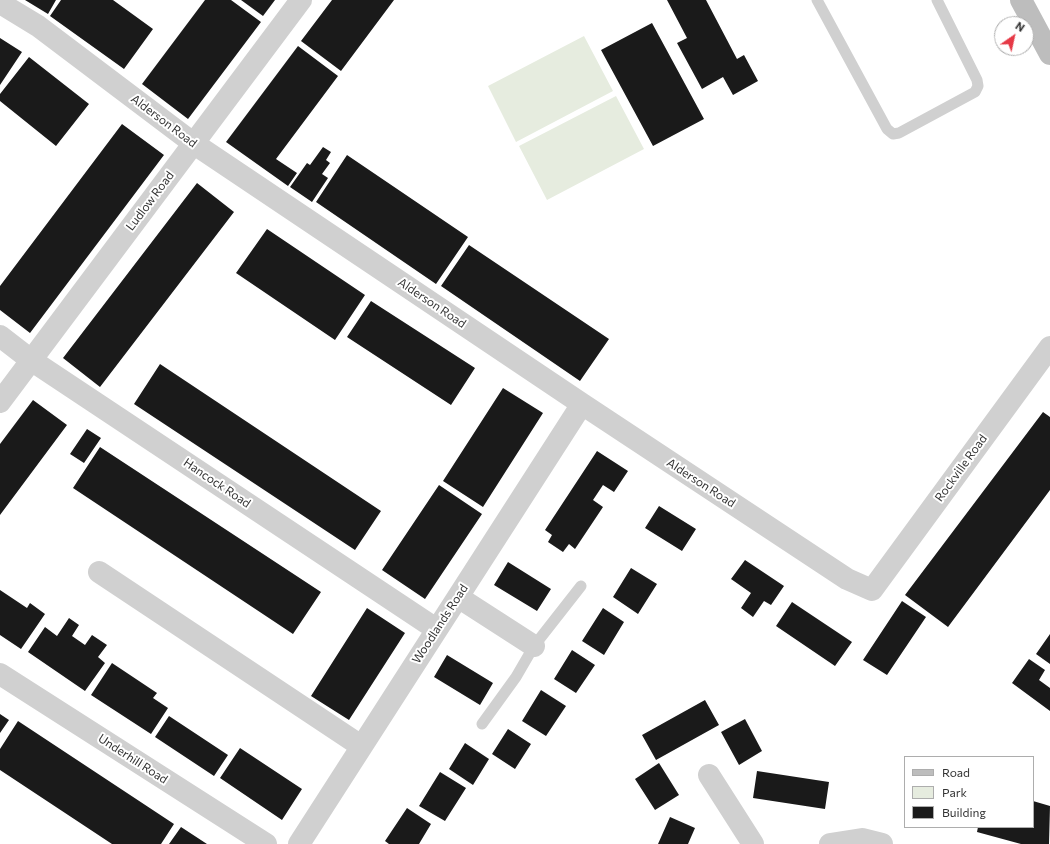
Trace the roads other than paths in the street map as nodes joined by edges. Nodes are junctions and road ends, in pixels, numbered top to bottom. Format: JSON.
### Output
{"nodes":[{"id":1,"x":301,"y":0,"type":"edge"},
{"id":2,"x":817,"y":0,"type":"edge"},
{"id":3,"x":937,"y":0,"type":"edge"},
{"id":4,"x":1021,"y":0,"type":"edge"},
{"id":5,"x":0,"y":3,"type":"edge"},
{"id":6,"x":1049,"y":50,"type":"edge"},
{"id":7,"x":193,"y":143,"type":"junction"},
{"id":8,"x":0,"y":336,"type":"edge"},
{"id":9,"x":1050,"y":347,"type":"edge"},
{"id":10,"x":31,"y":360,"type":"junction"},
{"id":11,"x":0,"y":402,"type":"edge"},
{"id":12,"x":582,"y":404,"type":"junction"},
{"id":13,"x":99,"y":572,"type":"dead end"},
{"id":14,"x":580,"y":586,"type":"dead end"},
{"id":15,"x":872,"y":590,"type":"joint"},
{"id":16,"x":458,"y":597,"type":"junction"},
{"id":17,"x":436,"y":629,"type":"junction"},
{"id":18,"x":534,"y":646,"type":"junction"},
{"id":19,"x":0,"y":674,"type":"edge"},
{"id":20,"x":482,"y":724,"type":"dead end"},
{"id":21,"x":362,"y":746,"type":"junction"},
{"id":22,"x":708,"y":775,"type":"dead end"},
{"id":23,"x":266,"y":844,"type":"edge"},
{"id":24,"x":299,"y":844,"type":"edge"},
{"id":25,"x":752,"y":844,"type":"edge"},
{"id":26,"x":830,"y":844,"type":"edge"},
{"id":27,"x":882,"y":844,"type":"edge"}],
"edges":[{"from":1,"to":7,"type":"street","name":"Ludlow Road"},
{"from":2,"to":3,"type":"lane"},
{"from":4,"to":6,"type":"street"},
{"from":5,"to":7,"type":"street","name":"Alderson Road"},
{"from":7,"to":10,"type":"street","name":"Ludlow Road"},
{"from":7,"to":12,"type":"street","name":"Alderson Road"},
{"from":8,"to":10,"type":"street","name":"Hancock Road"},
{"from":9,"to":15,"type":"street","name":"Rockville Road"},
{"from":10,"to":11,"type":"street","name":"Ludlow Road"},
{"from":10,"to":17,"type":"street","name":"Hancock Road"},
{"from":12,"to":15,"type":"street","name":"Alderson Road"},
{"from":12,"to":16,"type":"street","name":"Woodlands Road"},
{"from":13,"to":21,"type":"street"},
{"from":14,"to":18,"type":"lane"},
{"from":16,"to":17,"type":"street","name":"Woodlands Road"},
{"from":16,"to":18,"type":"street"},
{"from":17,"to":21,"type":"street","name":"Woodlands Road"},
{"from":18,"to":20,"type":"lane"},
{"from":19,"to":23,"type":"street","name":"Underhill Road"},
{"from":21,"to":24,"type":"street","name":"Woodlands Road"},
{"from":22,"to":25,"type":"street"},
{"from":26,"to":27,"type":"street"}]}
